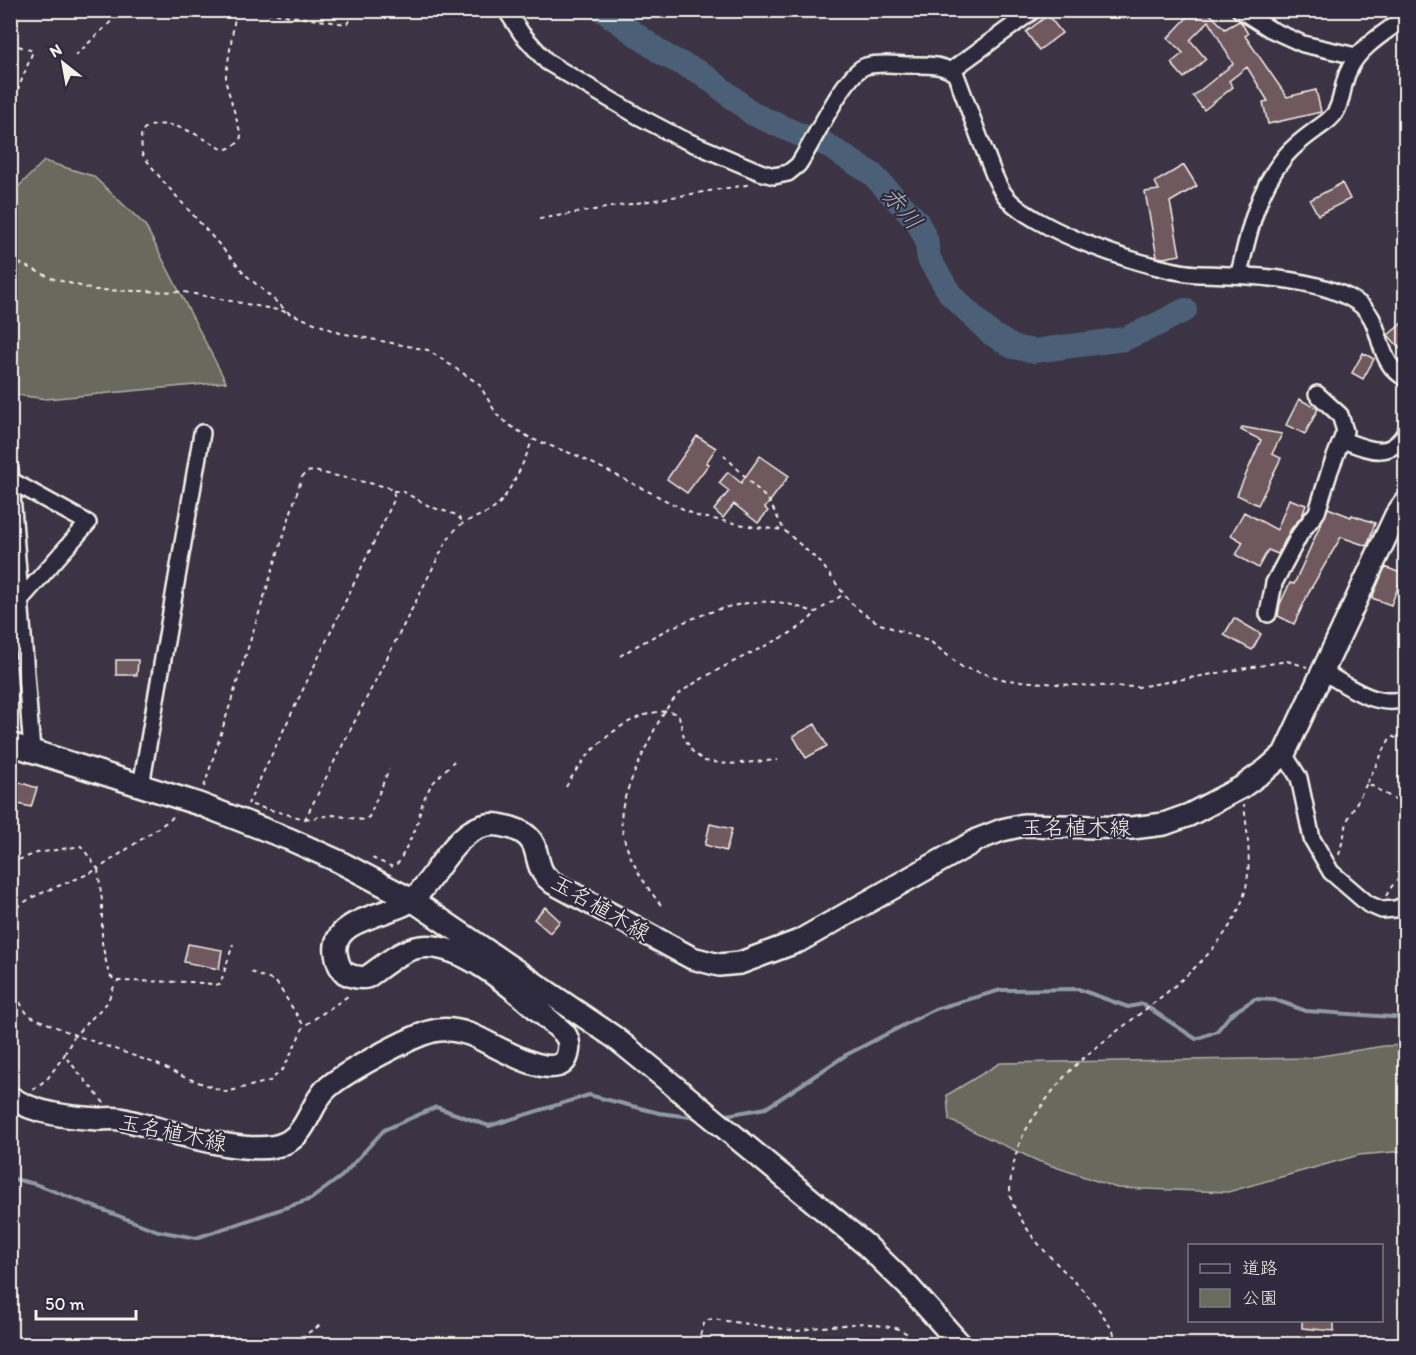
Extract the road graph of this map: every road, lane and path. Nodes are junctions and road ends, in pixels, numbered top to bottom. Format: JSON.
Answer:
{"nodes":[{"id":1,"x":123,"y":10,"type":"edge"},
{"id":2,"x":248,"y":10,"type":"edge"},
{"id":3,"x":358,"y":10,"type":"edge"},
{"id":4,"x":506,"y":10,"type":"edge"},
{"id":5,"x":1240,"y":10,"type":"edge"},
{"id":6,"x":1034,"y":11,"type":"edge"},
{"id":7,"x":1406,"y":17,"type":"edge"},
{"id":8,"x":10,"y":43,"type":"edge"},
{"id":9,"x":75,"y":56,"type":"dead end"},
{"id":10,"x":1356,"y":56,"type":"junction"},
{"id":11,"x":952,"y":70,"type":"junction"},
{"id":12,"x":10,"y":110,"type":"edge"},
{"id":13,"x":774,"y":176,"type":"junction"},
{"id":14,"x":539,"y":219,"type":"dead end"},
{"id":15,"x":10,"y":259,"type":"edge"},
{"id":16,"x":1239,"y":274,"type":"junction"},
{"id":17,"x":289,"y":313,"type":"junction"},
{"id":18,"x":1406,"y":379,"type":"edge"},
{"id":19,"x":1317,"y":394,"type":"dead end"},
{"id":20,"x":1406,"y":431,"type":"edge"},
{"id":21,"x":202,"y":433,"type":"dead end"},
{"id":22,"x":532,"y":439,"type":"junction"},
{"id":23,"x":1343,"y":440,"type":"junction"},
{"id":24,"x":724,"y":455,"type":"dead end"},
{"id":25,"x":11,"y":475,"type":"edge"},
{"id":26,"x":393,"y":492,"type":"junction"},
{"id":27,"x":1406,"y":501,"type":"edge"},
{"id":28,"x":459,"y":525,"type":"junction"},
{"id":29,"x":784,"y":530,"type":"junction"},
{"id":30,"x":844,"y":594,"type":"junction"},
{"id":31,"x":21,"y":599,"type":"junction"},
{"id":32,"x":816,"y":612,"type":"junction"},
{"id":33,"x":1269,"y":614,"type":"dead end"},
{"id":34,"x":620,"y":656,"type":"dead end"},
{"id":35,"x":1324,"y":672,"type":"junction"},
{"id":36,"x":1406,"y":699,"type":"edge"},
{"id":37,"x":664,"y":711,"type":"junction"},
{"id":38,"x":1406,"y":742,"type":"edge"},
{"id":39,"x":10,"y":744,"type":"edge"},
{"id":40,"x":32,"y":751,"type":"junction"},
{"id":41,"x":1284,"y":754,"type":"junction"},
{"id":42,"x":778,"y":760,"type":"dead end"},
{"id":43,"x":454,"y":761,"type":"dead end"},
{"id":44,"x":389,"y":769,"type":"dead end"},
{"id":45,"x":1367,"y":783,"type":"junction"},
{"id":46,"x":141,"y":786,"type":"junction"},
{"id":47,"x":566,"y":787,"type":"dead end"},
{"id":48,"x":1242,"y":787,"type":"junction"},
{"id":49,"x":193,"y":802,"type":"junction"},
{"id":50,"x":1406,"y":806,"type":"edge"},
{"id":51,"x":305,"y":819,"type":"junction"},
{"id":52,"x":364,"y":855,"type":"dead end"},
{"id":53,"x":10,"y":863,"type":"edge"},
{"id":54,"x":98,"y":869,"type":"junction"},
{"id":55,"x":1406,"y":871,"type":"edge"},
{"id":56,"x":1331,"y":872,"type":"junction"},
{"id":57,"x":412,"y":900,"type":"junction"},
{"id":58,"x":661,"y":905,"type":"dead end"},
{"id":59,"x":1406,"y":905,"type":"edge"},
{"id":60,"x":1382,"y":910,"type":"junction"},
{"id":61,"x":10,"y":913,"type":"edge"},
{"id":62,"x":232,"y":944,"type":"dead end"},
{"id":63,"x":251,"y":972,"type":"dead end"},
{"id":64,"x":356,"y":977,"type":"junction"},
{"id":65,"x":116,"y":981,"type":"junction"},
{"id":66,"x":10,"y":987,"type":"edge"},
{"id":67,"x":304,"y":1026,"type":"junction"},
{"id":68,"x":75,"y":1035,"type":"junction"},
{"id":69,"x":66,"y":1052,"type":"junction"},
{"id":70,"x":13,"y":1099,"type":"edge"},
{"id":71,"x":117,"y":1119,"type":"junction"},
{"id":72,"x":322,"y":1324,"type":"dead end"},
{"id":73,"x":960,"y":1343,"type":"edge"},
{"id":74,"x":274,"y":1344,"type":"edge"},
{"id":75,"x":697,"y":1344,"type":"edge"},
{"id":76,"x":929,"y":1344,"type":"edge"},
{"id":77,"x":1113,"y":1344,"type":"edge"}],
"edges":[{"from":1,"to":9,"type":"path"},
{"from":2,"to":3,"type":"path"},
{"from":2,"to":17,"type":"path"},
{"from":4,"to":13,"type":"street"},
{"from":5,"to":10,"type":"street"},
{"from":6,"to":11,"type":"street"},
{"from":7,"to":10,"type":"street"},
{"from":8,"to":12,"type":"path"},
{"from":10,"to":16,"type":"street"},
{"from":11,"to":13,"type":"street"},
{"from":11,"to":16,"type":"street"},
{"from":13,"to":14,"type":"path"},
{"from":15,"to":17,"type":"path"},
{"from":16,"to":18,"type":"street"},
{"from":17,"to":22,"type":"path"},
{"from":19,"to":23,"type":"street"},
{"from":20,"to":23,"type":"street"},
{"from":21,"to":46,"type":"street"},
{"from":22,"to":28,"type":"path"},
{"from":22,"to":29,"type":"path"},
{"from":23,"to":33,"type":"street"},
{"from":24,"to":29,"type":"path"},
{"from":25,"to":31,"type":"street"},
{"from":25,"to":31,"type":"street"},
{"from":26,"to":28,"type":"path"},
{"from":26,"to":49,"type":"path"},
{"from":26,"to":51,"type":"path"},
{"from":27,"to":35,"type":"main road","name":"玉名植木線"},
{"from":28,"to":51,"type":"path"},
{"from":29,"to":30,"type":"path"},
{"from":30,"to":32,"type":"path"},
{"from":30,"to":35,"type":"path"},
{"from":31,"to":40,"type":"street"},
{"from":32,"to":34,"type":"path"},
{"from":32,"to":37,"type":"path"},
{"from":35,"to":36,"type":"street"},
{"from":35,"to":41,"type":"main road","name":"玉名植木線"},
{"from":37,"to":42,"type":"path"},
{"from":37,"to":47,"type":"path"},
{"from":37,"to":58,"type":"path"},
{"from":38,"to":45,"type":"path"},
{"from":39,"to":40,"type":"main road"},
{"from":40,"to":46,"type":"main road"},
{"from":41,"to":48,"type":"main road","name":"玉名植木線"},
{"from":41,"to":56,"type":"street"},
{"from":43,"to":52,"type":"path"},
{"from":44,"to":51,"type":"path"},
{"from":45,"to":50,"type":"path"},
{"from":45,"to":56,"type":"path"},
{"from":46,"to":49,"type":"main road"},
{"from":48,"to":57,"type":"main road","name":"玉名植木線"},
{"from":48,"to":77,"type":"path"},
{"from":49,"to":54,"type":"path"},
{"from":49,"to":57,"type":"main road"},
{"from":53,"to":54,"type":"path"},
{"from":54,"to":61,"type":"path"},
{"from":54,"to":65,"type":"path"},
{"from":55,"to":60,"type":"path"},
{"from":56,"to":60,"type":"street"},
{"from":57,"to":64,"type":"main road","name":"玉名植木線"},
{"from":57,"to":73,"type":"main road"},
{"from":59,"to":60,"type":"street"},
{"from":62,"to":65,"type":"path"},
{"from":63,"to":67,"type":"path"},
{"from":64,"to":67,"type":"path"},
{"from":64,"to":71,"type":"main road","name":"玉名植木線"},
{"from":65,"to":68,"type":"path"},
{"from":66,"to":68,"type":"path"},
{"from":67,"to":68,"type":"path"},
{"from":68,"to":69,"type":"path"},
{"from":69,"to":70,"type":"path"},
{"from":69,"to":71,"type":"path"},
{"from":70,"to":71,"type":"main road","name":"玉名植木線"},
{"from":72,"to":74,"type":"path"},
{"from":75,"to":76,"type":"path"}]}
